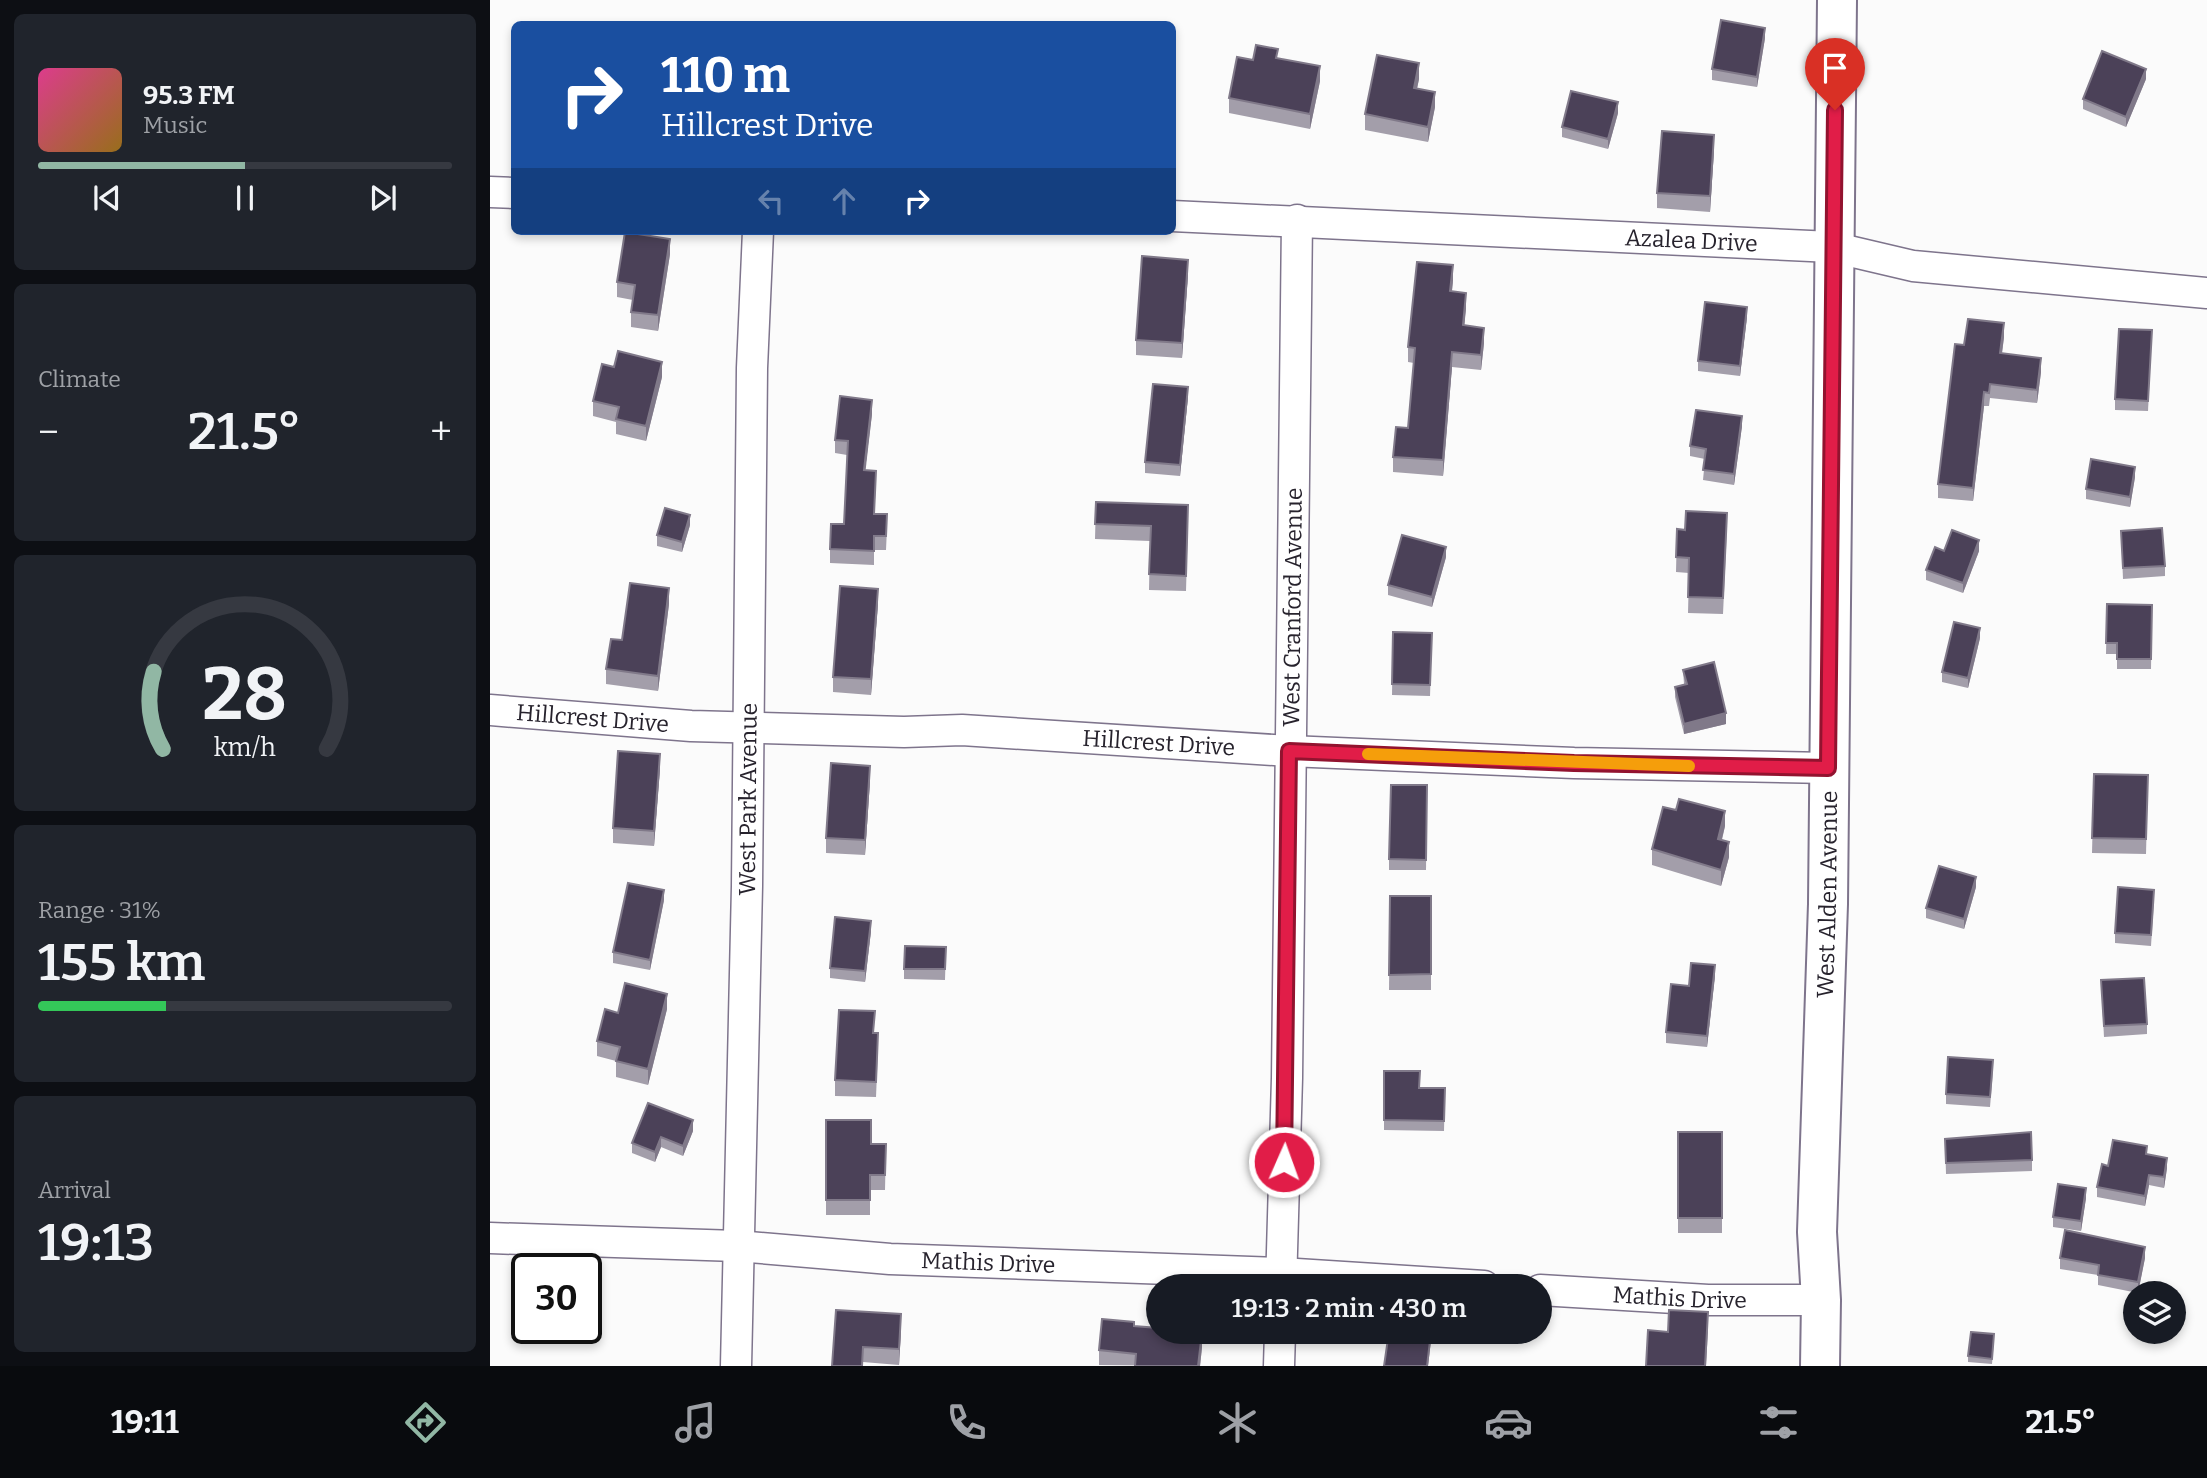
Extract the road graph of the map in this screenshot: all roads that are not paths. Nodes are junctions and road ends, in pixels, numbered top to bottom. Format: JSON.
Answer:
{"nodes":[{"id":1,"x":1838,"y":0,"type":"edge"},
{"id":2,"x":490,"y":192,"type":"edge"},
{"id":3,"x":511,"y":193,"type":"edge"},
{"id":4,"x":1176,"y":216,"type":"edge"},
{"id":5,"x":1297,"y":220,"type":"junction"},
{"id":6,"x":758,"y":235,"type":"edge"},
{"id":7,"x":1832,"y":247,"type":"junction"},
{"id":8,"x":2207,"y":293,"type":"edge"},
{"id":9,"x":490,"y":710,"type":"edge"},
{"id":10,"x":749,"y":726,"type":"junction"},
{"id":11,"x":1289,"y":751,"type":"junction"},
{"id":12,"x":1828,"y":768,"type":"junction"},
{"id":13,"x":490,"y":1238,"type":"edge"},
{"id":14,"x":737,"y":1246,"type":"junction"},
{"id":15,"x":1169,"y":1274,"type":"edge"},
{"id":16,"x":1281,"y":1274,"type":"edge"},
{"id":17,"x":1552,"y":1291,"type":"edge"},
{"id":18,"x":1821,"y":1300,"type":"junction"},
{"id":19,"x":1280,"y":1344,"type":"edge"},
{"id":20,"x":736,"y":1366,"type":"edge"},
{"id":21,"x":1279,"y":1366,"type":"edge"},
{"id":22,"x":1820,"y":1366,"type":"edge"}],
"edges":[{"from":1,"to":7,"type":"street","name":"West Alden Avenue"},
{"from":2,"to":3,"type":"street"},
{"from":4,"to":5,"type":"street","name":"Azalea Drive"},
{"from":5,"to":7,"type":"street","name":"Azalea Drive"},
{"from":5,"to":11,"type":"street","name":"West Cranford Avenue"},
{"from":6,"to":10,"type":"street","name":"West Park Avenue"},
{"from":7,"to":8,"type":"street","name":"Azalea Drive"},
{"from":7,"to":12,"type":"street","name":"West Alden Avenue"},
{"from":9,"to":10,"type":"street","name":"Hillcrest Drive"},
{"from":10,"to":11,"type":"street","name":"Hillcrest Drive"},
{"from":10,"to":14,"type":"street","name":"West Park Avenue"},
{"from":11,"to":12,"type":"street","name":"Hillcrest Drive"},
{"from":11,"to":16,"type":"street","name":"West Cranford Avenue"},
{"from":12,"to":18,"type":"street","name":"West Alden Avenue"},
{"from":13,"to":14,"type":"street","name":"Mathis Drive"},
{"from":14,"to":15,"type":"street","name":"Mathis Drive"},
{"from":14,"to":20,"type":"street","name":"West Park Avenue"},
{"from":17,"to":18,"type":"street","name":"Mathis Drive"},
{"from":18,"to":22,"type":"street","name":"West Alden Avenue"},
{"from":19,"to":21,"type":"street"}]}
